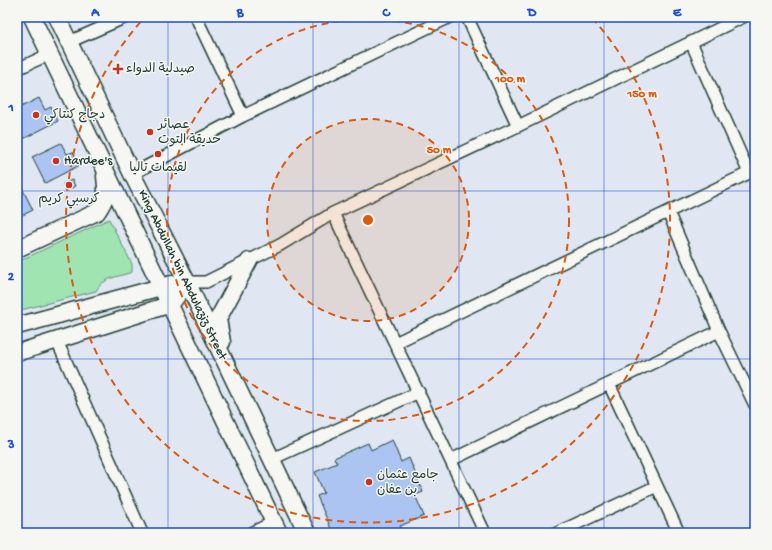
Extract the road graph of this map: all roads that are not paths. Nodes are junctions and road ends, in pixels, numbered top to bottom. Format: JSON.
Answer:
{"nodes":[{"id":1,"x":32,"y":17,"type":"edge"},
{"id":2,"x":57,"y":17,"type":"edge"},
{"id":3,"x":126,"y":17,"type":"edge"},
{"id":4,"x":196,"y":17,"type":"edge"},
{"id":5,"x":450,"y":17,"type":"edge"},
{"id":6,"x":467,"y":17,"type":"edge"},
{"id":7,"x":743,"y":17,"type":"edge"},
{"id":8,"x":69,"y":42,"type":"junction"},
{"id":9,"x":691,"y":42,"type":"junction"},
{"id":10,"x":50,"y":54,"type":"junction"},
{"id":11,"x":17,"y":69,"type":"edge"},
{"id":12,"x":243,"y":116,"type":"junction"},
{"id":13,"x":518,"y":126,"type":"junction"},
{"id":14,"x":105,"y":170,"type":"junction"},
{"id":15,"x":752,"y":172,"type":"edge"},
{"id":16,"x":132,"y":174,"type":"junction"},
{"id":17,"x":668,"y":212,"type":"junction"},
{"id":18,"x":333,"y":213,"type":"junction"},
{"id":19,"x":17,"y":249,"type":"edge"},
{"id":20,"x":249,"y":261,"type":"junction"},
{"id":21,"x":187,"y":282,"type":"junction"},
{"id":22,"x":161,"y":286,"type":"junction"},
{"id":23,"x":171,"y":304,"type":"junction"},
{"id":24,"x":17,"y":326,"type":"edge"},
{"id":25,"x":719,"y":331,"type":"junction"},
{"id":26,"x":57,"y":341,"type":"junction"},
{"id":27,"x":396,"y":343,"type":"junction"},
{"id":28,"x":17,"y":353,"type":"edge"},
{"id":29,"x":227,"y":367,"type":"junction"},
{"id":30,"x":610,"y":384,"type":"junction"},
{"id":31,"x":419,"y":392,"type":"junction"},
{"id":32,"x":755,"y":405,"type":"edge"},
{"id":33,"x":272,"y":459,"type":"junction"},
{"id":34,"x":451,"y":460,"type":"junction"},
{"id":35,"x":657,"y":486,"type":"junction"},
{"id":36,"x":277,"y":528,"type":"edge"},
{"id":37,"x":142,"y":533,"type":"edge"},
{"id":38,"x":251,"y":533,"type":"edge"},
{"id":39,"x":307,"y":533,"type":"edge"},
{"id":40,"x":485,"y":533,"type":"edge"},
{"id":41,"x":557,"y":533,"type":"edge"},
{"id":42,"x":679,"y":533,"type":"edge"}],
"edges":[{"from":1,"to":10,"type":"main road","name":"King Abdullah bin Abdulaziz Street"},
{"from":2,"to":8,"type":"main road","name":"King Abdullah bin Abdulaziz Street"},
{"from":3,"to":8,"type":"street"},
{"from":4,"to":12,"type":"street"},
{"from":5,"to":12,"type":"street"},
{"from":6,"to":13,"type":"street"},
{"from":7,"to":9,"type":"street"},
{"from":8,"to":16,"type":"main road","name":"King Abdullah bin Abdulaziz Street"},
{"from":9,"to":13,"type":"street"},
{"from":9,"to":15,"type":"street"},
{"from":10,"to":11,"type":"street"},
{"from":10,"to":14,"type":"main road","name":"King Abdullah bin Abdulaziz Street"},
{"from":12,"to":16,"type":"street"},
{"from":13,"to":18,"type":"street"},
{"from":14,"to":19,"type":"main road"},
{"from":14,"to":22,"type":"main road","name":"King Abdullah bin Abdulaziz Street"},
{"from":15,"to":17,"type":"street"},
{"from":16,"to":21,"type":"main road","name":"King Abdullah bin Abdulaziz Street"},
{"from":17,"to":25,"type":"street"},
{"from":17,"to":27,"type":"street"},
{"from":18,"to":20,"type":"street"},
{"from":18,"to":27,"type":"street"},
{"from":20,"to":21,"type":"street"},
{"from":20,"to":29,"type":"main road"},
{"from":21,"to":22,"type":"main road"},
{"from":21,"to":23,"type":"main road"},
{"from":21,"to":29,"type":"main road","name":"King Abdullah bin Abdulaziz Street"},
{"from":22,"to":23,"type":"main road","name":"King Abdullah bin Abdulaziz Street"},
{"from":22,"to":24,"type":"main road"},
{"from":23,"to":26,"type":"main road"},
{"from":23,"to":36,"type":"main road","name":"King Abdullah bin Abdulaziz Street"},
{"from":25,"to":30,"type":"street"},
{"from":25,"to":32,"type":"street"},
{"from":26,"to":28,"type":"main road"},
{"from":26,"to":37,"type":"street"},
{"from":27,"to":31,"type":"street"},
{"from":29,"to":33,"type":"main road","name":"King Abdullah bin Abdulaziz Street"},
{"from":30,"to":34,"type":"street"},
{"from":30,"to":35,"type":"street"},
{"from":31,"to":33,"type":"street"},
{"from":31,"to":34,"type":"street"},
{"from":33,"to":39,"type":"main road","name":"King Abdullah bin Abdulaziz Street"},
{"from":34,"to":40,"type":"street"},
{"from":35,"to":41,"type":"street"},
{"from":35,"to":42,"type":"street"},
{"from":36,"to":38,"type":"street"}]}
